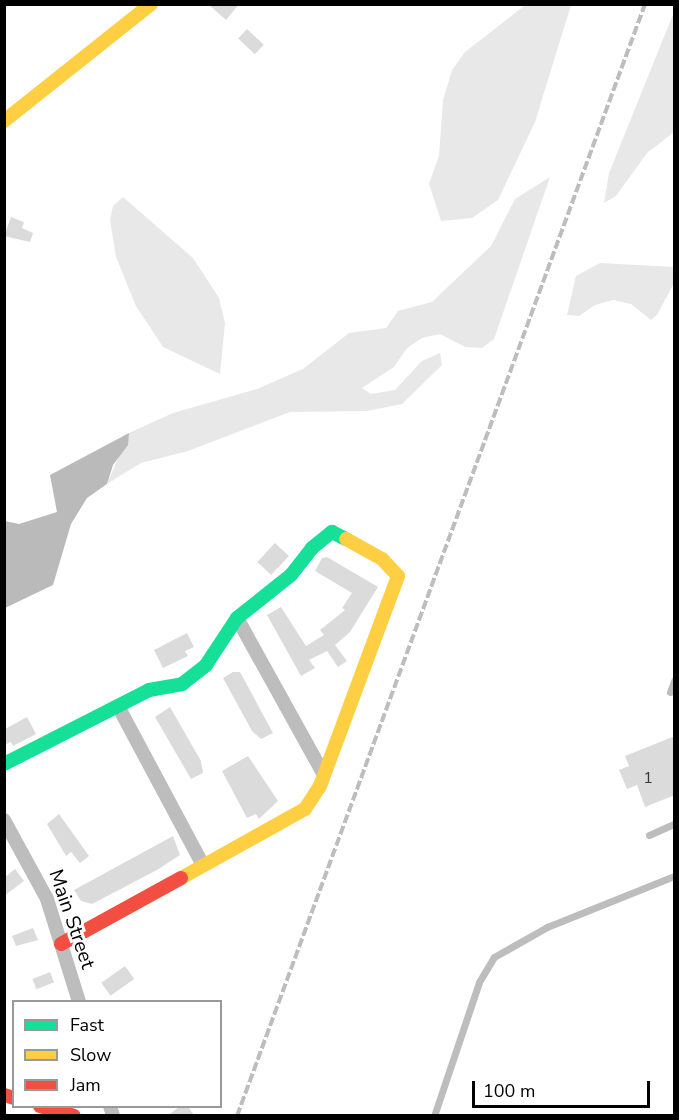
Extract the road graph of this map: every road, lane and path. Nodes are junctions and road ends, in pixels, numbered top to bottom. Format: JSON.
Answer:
{"nodes":[{"id":1,"x":151,"y":4,"type":"edge"},
{"id":2,"x":4,"y":121,"type":"edge"},
{"id":3,"x":237,"y":618,"type":"junction"},
{"id":4,"x":675,"y":681,"type":"edge"},
{"id":5,"x":670,"y":692,"type":"dead end"},
{"id":6,"x":118,"y":706,"type":"junction"},
{"id":7,"x":4,"y":764,"type":"edge"},
{"id":8,"x":324,"y":775,"type":"junction"},
{"id":9,"x":4,"y":820,"type":"edge"},
{"id":10,"x":675,"y":824,"type":"edge"},
{"id":11,"x":649,"y":835,"type":"dead end"},
{"id":12,"x":203,"y":865,"type":"junction"},
{"id":13,"x":675,"y":876,"type":"edge"},
{"id":14,"x":62,"y":944,"type":"junction"},
{"id":15,"x":78,"y":1000,"type":"edge"},
{"id":16,"x":44,"y":1108,"type":"edge"},
{"id":17,"x":74,"y":1116,"type":"edge"},
{"id":18,"x":434,"y":1116,"type":"edge"}],
"edges":[{"from":1,"to":2,"type":"street"},
{"from":3,"to":6,"type":"street"},
{"from":3,"to":8,"type":"street"},
{"from":3,"to":8,"type":"street"},
{"from":4,"to":5,"type":"lane"},
{"from":6,"to":7,"type":"street"},
{"from":6,"to":12,"type":"street"},
{"from":8,"to":12,"type":"street"},
{"from":9,"to":14,"type":"street","name":"Main Street"},
{"from":10,"to":11,"type":"lane"},
{"from":12,"to":14,"type":"street"},
{"from":13,"to":18,"type":"lane"},
{"from":14,"to":15,"type":"street","name":"Main Street"},
{"from":16,"to":17,"type":"street"}]}
